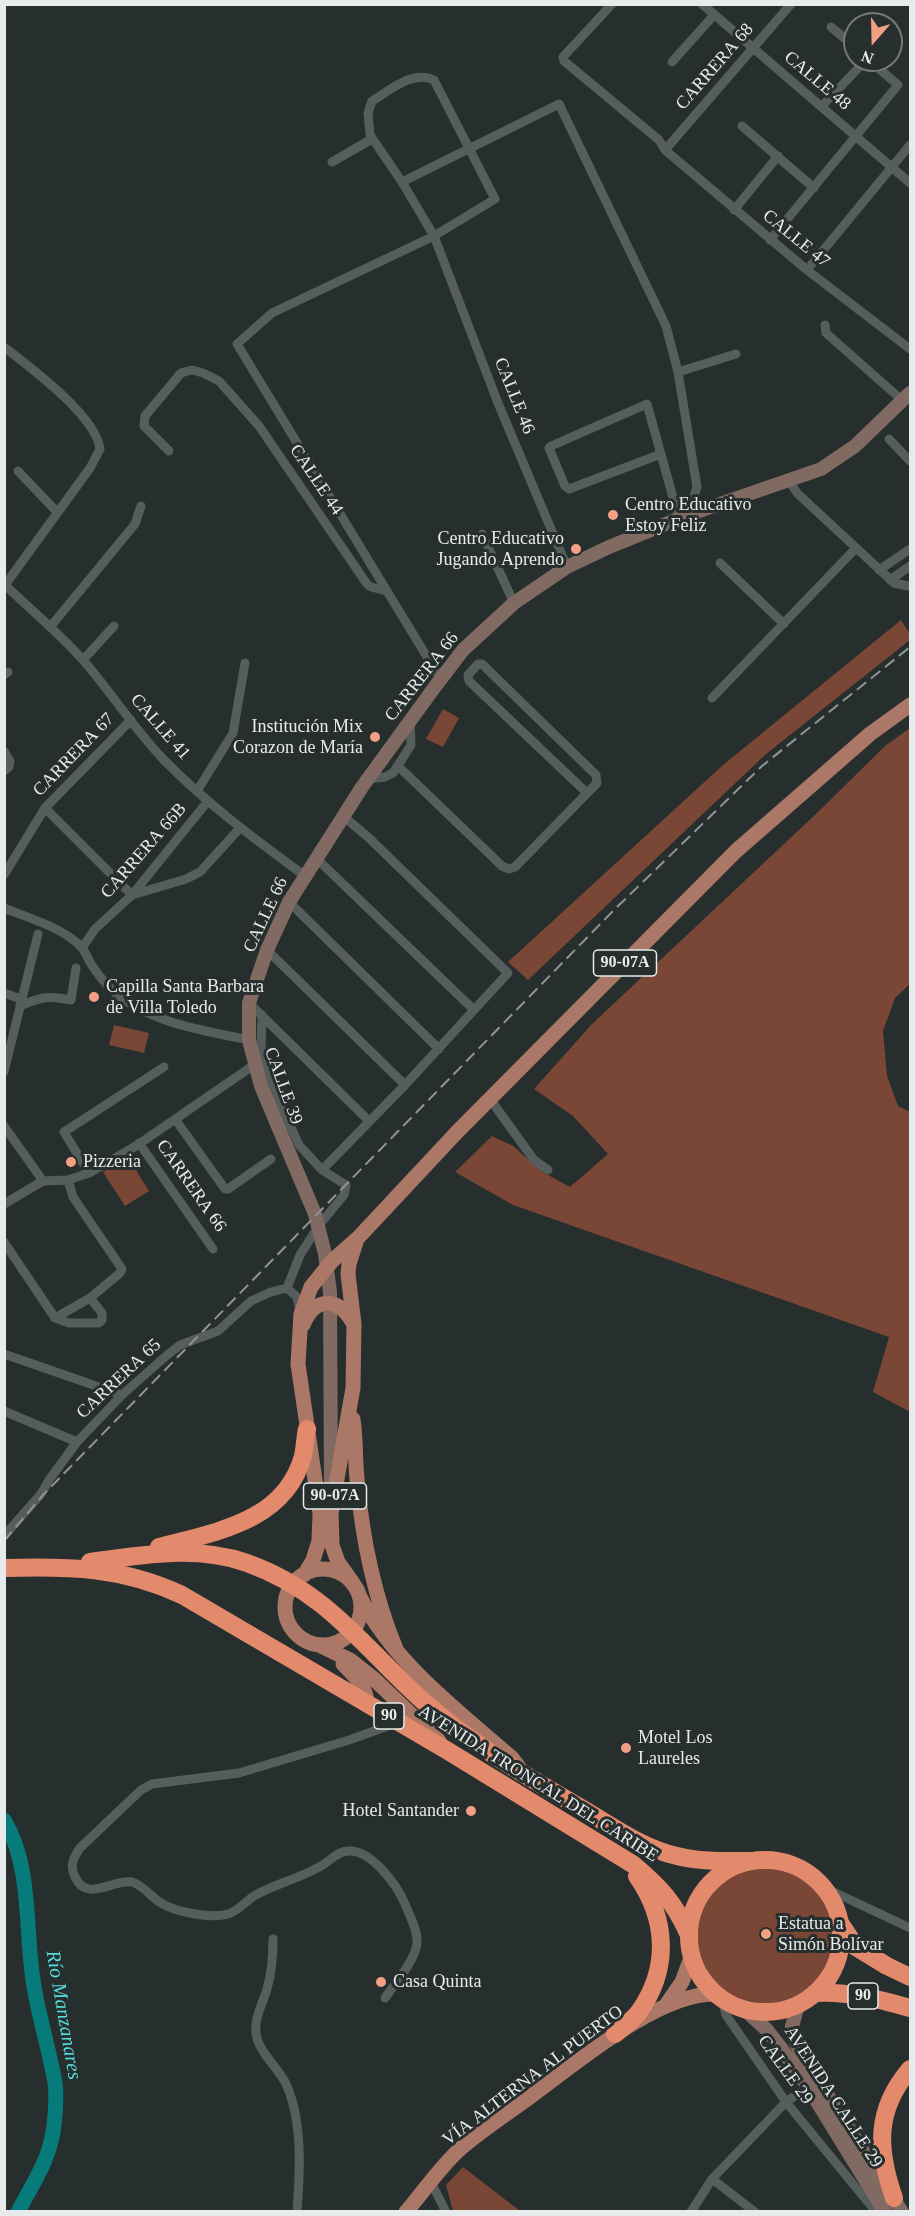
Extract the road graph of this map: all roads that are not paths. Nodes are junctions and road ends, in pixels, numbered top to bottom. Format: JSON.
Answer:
{"nodes":[{"id":1,"x":612,"y":4,"type":"edge"},
{"id":2,"x":702,"y":4,"type":"edge"},
{"id":3,"x":790,"y":4,"type":"edge"},
{"id":4,"x":714,"y":15,"type":"junction"},
{"id":5,"x":831,"y":27,"type":"dead end"},
{"id":6,"x":843,"y":38,"type":"edge"},
{"id":7,"x":753,"y":49,"type":"junction"},
{"id":8,"x":672,"y":62,"type":"dead end"},
{"id":9,"x":856,"y":72,"type":"edge"},
{"id":10,"x":882,"y":72,"type":"edge"},
{"id":11,"x":822,"y":106,"type":"junction"},
{"id":12,"x":742,"y":126,"type":"dead end"},
{"id":13,"x":856,"y":135,"type":"junction"},
{"id":14,"x":372,"y":139,"type":"junction"},
{"id":15,"x":910,"y":145,"type":"edge"},
{"id":16,"x":471,"y":149,"type":"junction"},
{"id":17,"x":665,"y":150,"type":"junction"},
{"id":18,"x":778,"y":156,"type":"junction"},
{"id":19,"x":332,"y":162,"type":"dead end"},
{"id":20,"x":892,"y":167,"type":"junction"},
{"id":21,"x":402,"y":182,"type":"junction"},
{"id":22,"x":910,"y":183,"type":"edge"},
{"id":23,"x":814,"y":188,"type":"junction"},
{"id":24,"x":734,"y":210,"type":"junction"},
{"id":25,"x":434,"y":236,"type":"junction"},
{"id":26,"x":770,"y":240,"type":"junction"},
{"id":27,"x":807,"y":270,"type":"junction"},
{"id":28,"x":825,"y":325,"type":"dead end"},
{"id":29,"x":4,"y":347,"type":"edge"},
{"id":30,"x":910,"y":349,"type":"edge"},
{"id":31,"x":736,"y":354,"type":"dead end"},
{"id":32,"x":678,"y":372,"type":"junction"},
{"id":33,"x":907,"y":397,"type":"edge"},
{"id":34,"x":889,"y":440,"type":"dead end"},
{"id":35,"x":169,"y":451,"type":"dead end"},
{"id":36,"x":661,"y":454,"type":"junction"},
{"id":37,"x":910,"y":461,"type":"edge"},
{"id":38,"x":18,"y":471,"type":"dead end"},
{"id":39,"x":789,"y":481,"type":"junction"},
{"id":40,"x":141,"y":506,"type":"dead end"},
{"id":41,"x":57,"y":512,"type":"junction"},
{"id":42,"x":684,"y":517,"type":"junction"},
{"id":43,"x":482,"y":534,"type":"dead end"},
{"id":44,"x":856,"y":548,"type":"junction"},
{"id":45,"x":910,"y":549,"type":"edge"},
{"id":46,"x":720,"y":563,"type":"dead end"},
{"id":47,"x":910,"y":566,"type":"edge"},
{"id":48,"x":567,"y":567,"type":"junction"},
{"id":49,"x":879,"y":570,"type":"junction"},
{"id":50,"x":890,"y":580,"type":"junction"},
{"id":51,"x":5,"y":585,"type":"edge"},
{"id":52,"x":908,"y":586,"type":"dead end"},
{"id":53,"x":387,"y":591,"type":"junction"},
{"id":54,"x":514,"y":603,"type":"junction"},
{"id":55,"x":783,"y":624,"type":"junction"},
{"id":56,"x":114,"y":626,"type":"dead end"},
{"id":57,"x":51,"y":627,"type":"junction"},
{"id":58,"x":83,"y":660,"type":"junction"},
{"id":59,"x":244,"y":663,"type":"dead end"},
{"id":60,"x":441,"y":680,"type":"junction"},
{"id":61,"x":712,"y":698,"type":"dead end"},
{"id":62,"x":910,"y":705,"type":"edge"},
{"id":63,"x":131,"y":720,"type":"junction"},
{"id":64,"x":410,"y":721,"type":"junction"},
{"id":65,"x":7,"y":753,"type":"edge"},
{"id":66,"x":398,"y":766,"type":"junction"},
{"id":67,"x":4,"y":771,"type":"edge"},
{"id":68,"x":368,"y":778,"type":"junction"},
{"id":69,"x":197,"y":791,"type":"junction"},
{"id":70,"x":587,"y":793,"type":"junction"},
{"id":71,"x":208,"y":801,"type":"junction"},
{"id":72,"x":45,"y":808,"type":"junction"},
{"id":73,"x":343,"y":816,"type":"junction"},
{"id":74,"x":240,"y":828,"type":"junction"},
{"id":75,"x":317,"y":859,"type":"junction"},
{"id":76,"x":4,"y":875,"type":"edge"},
{"id":77,"x":305,"y":876,"type":"junction"},
{"id":78,"x":132,"y":895,"type":"junction"},
{"id":79,"x":289,"y":902,"type":"junction"},
{"id":80,"x":4,"y":908,"type":"edge"},
{"id":81,"x":38,"y":933,"type":"dead end"},
{"id":82,"x":82,"y":948,"type":"junction"},
{"id":83,"x":267,"y":950,"type":"junction"},
{"id":84,"x":76,"y":968,"type":"dead end"},
{"id":85,"x":4,"y":993,"type":"edge"},
{"id":86,"x":20,"y":1002,"type":"junction"},
{"id":87,"x":249,"y":1003,"type":"junction"},
{"id":88,"x":474,"y":1010,"type":"junction"},
{"id":89,"x":262,"y":1015,"type":"junction"},
{"id":90,"x":249,"y":1040,"type":"junction"},
{"id":91,"x":439,"y":1049,"type":"junction"},
{"id":92,"x":254,"y":1065,"type":"junction"},
{"id":93,"x":164,"y":1067,"type":"dead end"},
{"id":94,"x":4,"y":1072,"type":"edge"},
{"id":95,"x":405,"y":1085,"type":"junction"},
{"id":96,"x":490,"y":1099,"type":"junction"},
{"id":97,"x":175,"y":1119,"type":"junction"},
{"id":98,"x":369,"y":1121,"type":"junction"},
{"id":99,"x":4,"y":1126,"type":"edge"},
{"id":100,"x":8,"y":1139,"type":"edge"},
{"id":101,"x":139,"y":1143,"type":"junction"},
{"id":102,"x":272,"y":1159,"type":"dead end"},
{"id":103,"x":322,"y":1170,"type":"junction"},
{"id":104,"x":548,"y":1170,"type":"dead end"},
{"id":105,"x":89,"y":1173,"type":"junction"},
{"id":106,"x":68,"y":1180,"type":"junction"},
{"id":107,"x":43,"y":1181,"type":"junction"},
{"id":108,"x":4,"y":1204,"type":"edge"},
{"id":109,"x":357,"y":1239,"type":"junction"},
{"id":110,"x":4,"y":1242,"type":"edge"},
{"id":111,"x":213,"y":1249,"type":"dead end"},
{"id":112,"x":287,"y":1288,"type":"junction"},
{"id":113,"x":90,"y":1298,"type":"junction"},
{"id":114,"x":300,"y":1314,"type":"junction"},
{"id":115,"x":56,"y":1318,"type":"junction"},
{"id":116,"x":354,"y":1324,"type":"junction"},
{"id":117,"x":298,"y":1342,"type":"junction"},
{"id":118,"x":4,"y":1354,"type":"edge"},
{"id":119,"x":122,"y":1395,"type":"junction"},
{"id":120,"x":351,"y":1404,"type":"junction"},
{"id":121,"x":4,"y":1411,"type":"edge"},
{"id":122,"x":307,"y":1429,"type":"junction"},
{"id":123,"x":77,"y":1442,"type":"junction"},
{"id":124,"x":326,"y":1513,"type":"junction"},
{"id":125,"x":4,"y":1536,"type":"edge"},
{"id":126,"x":120,"y":1558,"type":"junction"},
{"id":127,"x":52,"y":1567,"type":"junction"},
{"id":128,"x":8,"y":1568,"type":"edge"},
{"id":129,"x":304,"y":1575,"type":"junction"},
{"id":130,"x":356,"y":1590,"type":"junction"},
{"id":131,"x":319,"y":1645,"type":"junction"},
{"id":132,"x":396,"y":1649,"type":"junction"},
{"id":133,"x":333,"y":1652,"type":"junction"},
{"id":134,"x":367,"y":1704,"type":"junction"},
{"id":135,"x":399,"y":1722,"type":"junction"},
{"id":136,"x":448,"y":1751,"type":"junction"},
{"id":137,"x":528,"y":1777,"type":"junction"},
{"id":138,"x":607,"y":1849,"type":"junction"},
{"id":139,"x":749,"y":1861,"type":"junction"},
{"id":140,"x":824,"y":1887,"type":"junction"},
{"id":141,"x":840,"y":1923,"type":"junction"},
{"id":142,"x":910,"y":1928,"type":"edge"},
{"id":143,"x":688,"y":1933,"type":"junction"},
{"id":144,"x":273,"y":1939,"type":"dead end"},
{"id":145,"x":691,"y":1958,"type":"junction"},
{"id":146,"x":910,"y":1977,"type":"edge"},
{"id":147,"x":815,"y":1993,"type":"junction"},
{"id":148,"x":718,"y":1996,"type":"junction"},
{"id":149,"x":385,"y":1998,"type":"dead end"},
{"id":150,"x":798,"y":2004,"type":"junction"},
{"id":151,"x":665,"y":2006,"type":"junction"},
{"id":152,"x":910,"y":2008,"type":"edge"},
{"id":153,"x":744,"y":2009,"type":"junction"},
{"id":154,"x":615,"y":2034,"type":"junction"},
{"id":155,"x":910,"y":2069,"type":"edge"},
{"id":156,"x":808,"y":2087,"type":"junction"},
{"id":157,"x":786,"y":2102,"type":"junction"},
{"id":158,"x":712,"y":2179,"type":"junction"},
{"id":159,"x":432,"y":2182,"type":"junction"},
{"id":160,"x":894,"y":2207,"type":"edge"},
{"id":161,"x":297,"y":2211,"type":"edge"},
{"id":162,"x":406,"y":2211,"type":"edge"},
{"id":163,"x":446,"y":2211,"type":"edge"},
{"id":164,"x":692,"y":2211,"type":"edge"},
{"id":165,"x":755,"y":2211,"type":"edge"},
{"id":166,"x":876,"y":2211,"type":"edge"}],
"edges":[{"from":1,"to":17,"type":"street","name":"CALLE 47"},
{"from":2,"to":4,"type":"street","name":"CALLE 48"},
{"from":3,"to":7,"type":"street","name":"CARRERA 68"},
{"from":4,"to":7,"type":"street","name":"CALLE 48"},
{"from":4,"to":8,"type":"street"},
{"from":5,"to":6,"type":"street"},
{"from":7,"to":11,"type":"street","name":"CALLE 48"},
{"from":7,"to":17,"type":"street","name":"CARRERA 68"},
{"from":9,"to":11,"type":"street"},
{"from":10,"to":13,"type":"street"},
{"from":11,"to":13,"type":"street","name":"CALLE 48"},
{"from":12,"to":18,"type":"street"},
{"from":13,"to":20,"type":"street","name":"CALLE 48"},
{"from":13,"to":23,"type":"street"},
{"from":14,"to":16,"type":"street"},
{"from":14,"to":19,"type":"street"},
{"from":14,"to":21,"type":"street","name":"CALLE 46"},
{"from":15,"to":20,"type":"street"},
{"from":16,"to":21,"type":"street"},
{"from":16,"to":25,"type":"street"},
{"from":16,"to":32,"type":"street"},
{"from":17,"to":24,"type":"street","name":"CALLE 47"},
{"from":18,"to":23,"type":"street"},
{"from":18,"to":24,"type":"street"},
{"from":20,"to":22,"type":"street","name":"CALLE 48"},
{"from":20,"to":27,"type":"street"},
{"from":21,"to":25,"type":"street","name":"CALLE 46"},
{"from":23,"to":26,"type":"street"},
{"from":24,"to":26,"type":"street","name":"CALLE 47"},
{"from":25,"to":48,"type":"street","name":"CALLE 46"},
{"from":25,"to":53,"type":"street"},
{"from":26,"to":27,"type":"street","name":"CALLE 47"},
{"from":27,"to":30,"type":"street","name":"CALLE 47"},
{"from":28,"to":33,"type":"street"},
{"from":29,"to":41,"type":"street"},
{"from":31,"to":32,"type":"street"},
{"from":32,"to":42,"type":"street"},
{"from":33,"to":39,"type":"street","name":"CARRERA 66"},
{"from":34,"to":37,"type":"street"},
{"from":35,"to":53,"type":"street","name":"CALLE 44"},
{"from":36,"to":36,"type":"street"},
{"from":36,"to":42,"type":"street"},
{"from":38,"to":41,"type":"street"},
{"from":39,"to":42,"type":"street","name":"CARRERA 66"},
{"from":39,"to":44,"type":"street"},
{"from":40,"to":57,"type":"street"},
{"from":41,"to":51,"type":"street"},
{"from":42,"to":48,"type":"street","name":"CARRERA 66"},
{"from":43,"to":54,"type":"street"},
{"from":44,"to":49,"type":"street"},
{"from":44,"to":55,"type":"street"},
{"from":45,"to":49,"type":"street"},
{"from":46,"to":55,"type":"street"},
{"from":47,"to":50,"type":"street"},
{"from":48,"to":54,"type":"street","name":"CARRERA 66"},
{"from":49,"to":50,"type":"street"},
{"from":50,"to":52,"type":"street"},
{"from":51,"to":57,"type":"street","name":"CALLE 41"},
{"from":53,"to":60,"type":"street"},
{"from":54,"to":60,"type":"street","name":"CARRERA 66"},
{"from":55,"to":61,"type":"street"},
{"from":56,"to":58,"type":"street"},
{"from":57,"to":58,"type":"street","name":"CALLE 41"},
{"from":58,"to":63,"type":"street","name":"CALLE 41"},
{"from":59,"to":69,"type":"street","name":"CARRERA 66B"},
{"from":60,"to":64,"type":"street","name":"CARRERA 66"},
{"from":62,"to":96,"type":"main road","number":"90-07A"},
{"from":63,"to":69,"type":"street","name":"CALLE 41"},
{"from":63,"to":72,"type":"street","name":"CARRERA 67"},
{"from":64,"to":66,"type":"street"},
{"from":64,"to":68,"type":"street","name":"CARRERA 66"},
{"from":65,"to":67,"type":"street"},
{"from":66,"to":68,"type":"street"},
{"from":66,"to":70,"type":"street"},
{"from":68,"to":73,"type":"street","name":"CARRERA 66"},
{"from":69,"to":71,"type":"street","name":"CALLE 41"},
{"from":70,"to":70,"type":"street"},
{"from":71,"to":74,"type":"street","name":"CALLE 41"},
{"from":71,"to":78,"type":"street","name":"CARRERA 66B"},
{"from":72,"to":76,"type":"street","name":"CARRERA 67"},
{"from":72,"to":78,"type":"street"},
{"from":73,"to":75,"type":"street","name":"CARRERA 66"},
{"from":73,"to":88,"type":"street"},
{"from":74,"to":77,"type":"street","name":"CALLE 41"},
{"from":74,"to":78,"type":"street"},
{"from":75,"to":77,"type":"street","name":"CARRERA 66"},
{"from":75,"to":88,"type":"street"},
{"from":77,"to":79,"type":"street","name":"CALLE 66"},
{"from":78,"to":82,"type":"street","name":"CARRERA 66B"},
{"from":79,"to":83,"type":"street","name":"CALLE 66"},
{"from":79,"to":91,"type":"street"},
{"from":80,"to":82,"type":"street","name":"CALLE 39"},
{"from":81,"to":86,"type":"street"},
{"from":82,"to":90,"type":"street","name":"CALLE 39"},
{"from":83,"to":87,"type":"street","name":"CALLE 66"},
{"from":83,"to":95,"type":"street"},
{"from":84,"to":86,"type":"street"},
{"from":85,"to":86,"type":"street"},
{"from":86,"to":94,"type":"street"},
{"from":87,"to":89,"type":"street"},
{"from":87,"to":90,"type":"street","name":"CALLE 66"},
{"from":88,"to":91,"type":"street"},
{"from":89,"to":98,"type":"street"},
{"from":89,"to":103,"type":"street"},
{"from":90,"to":92,"type":"street","name":"CALLE 39"},
{"from":91,"to":95,"type":"street"},
{"from":92,"to":97,"type":"street","name":"CARRERA 66"},
{"from":92,"to":124,"type":"street","name":"CALLE 39"},
{"from":93,"to":105,"type":"street"},
{"from":95,"to":98,"type":"street"},
{"from":96,"to":104,"type":"street"},
{"from":96,"to":109,"type":"main road","number":"90-07A"},
{"from":97,"to":101,"type":"street","name":"CARRERA 66"},
{"from":97,"to":102,"type":"street","name":"CARRERA 66"},
{"from":98,"to":103,"type":"street"},
{"from":99,"to":100,"type":"street"},
{"from":100,"to":107,"type":"street"},
{"from":101,"to":105,"type":"street","name":"CARRERA 66"},
{"from":101,"to":111,"type":"street","name":"CARRERA 66"},
{"from":103,"to":112,"type":"street"},
{"from":105,"to":106,"type":"street","name":"CARRERA 66"},
{"from":106,"to":107,"type":"street","name":"CARRERA 66"},
{"from":106,"to":113,"type":"street"},
{"from":107,"to":108,"type":"street","name":"CARRERA 66"},
{"from":109,"to":114,"type":"main road","number":"90-07A"},
{"from":109,"to":116,"type":"main road","number":"90-07A"},
{"from":110,"to":115,"type":"street"},
{"from":112,"to":114,"type":"street"},
{"from":112,"to":119,"type":"street","name":"CARRERA 65"},
{"from":113,"to":115,"type":"street"},
{"from":113,"to":115,"type":"street"},
{"from":114,"to":117,"type":"main road","number":"90-07A"},
{"from":116,"to":117,"type":"main road"},
{"from":116,"to":120,"type":"main road","number":"90-07A"},
{"from":117,"to":122,"type":"main road","number":"90-07A"},
{"from":118,"to":119,"type":"street"},
{"from":119,"to":123,"type":"street","name":"CARRERA 65"},
{"from":120,"to":124,"type":"main road","number":"90-07A"},
{"from":120,"to":132,"type":"main road"},
{"from":121,"to":123,"type":"street"},
{"from":122,"to":124,"type":"main road","number":"90-07A"},
{"from":122,"to":126,"type":"highway"},
{"from":123,"to":125,"type":"street","name":"CARRERA 65"},
{"from":124,"to":129,"type":"main road","number":"90-07A"},
{"from":124,"to":130,"type":"main road","number":"90-07A"},
{"from":126,"to":127,"type":"highway","name":"AVENIDA TRONCAL DEL CARIBE","number":"90"},
{"from":126,"to":137,"type":"highway","name":"AVENIDA TRONCAL DEL CARIBE","number":"90"},
{"from":127,"to":128,"type":"highway","name":"AVENIDA TRONCAL DEL CARIBE","number":"90"},
{"from":127,"to":134,"type":"highway","name":"AVENIDA TRONCAL DEL CARIBE","number":"90"},
{"from":129,"to":130,"type":"main road"},
{"from":129,"to":131,"type":"main road"},
{"from":130,"to":131,"type":"main road"},
{"from":130,"to":132,"type":"main road"},
{"from":131,"to":133,"type":"main road"},
{"from":132,"to":137,"type":"main road"},
{"from":133,"to":134,"type":"main road"},
{"from":133,"to":136,"type":"main road"},
{"from":134,"to":135,"type":"highway","name":"AVENIDA TRONCAL DEL CARIBE","number":"90"},
{"from":135,"to":136,"type":"highway","name":"AVENIDA TRONCAL DEL CARIBE","number":"90"},
{"from":135,"to":149,"type":"street"},
{"from":136,"to":138,"type":"highway","name":"AVENIDA TRONCAL DEL CARIBE","number":"90"},
{"from":137,"to":139,"type":"highway","name":"AVENIDA TRONCAL DEL CARIBE","number":"90"},
{"from":138,"to":143,"type":"highway","name":"AVENIDA TRONCAL DEL CARIBE","number":"90"},
{"from":138,"to":154,"type":"highway"},
{"from":139,"to":140,"type":"highway","number":"90"},
{"from":139,"to":143,"type":"highway","number":"90"},
{"from":140,"to":141,"type":"highway","number":"90"},
{"from":140,"to":142,"type":"street"},
{"from":141,"to":146,"type":"highway","number":"90"},
{"from":141,"to":147,"type":"highway","number":"90"},
{"from":143,"to":145,"type":"highway","number":"90"},
{"from":144,"to":161,"type":"street"},
{"from":145,"to":148,"type":"highway","number":"90"},
{"from":145,"to":151,"type":"main road","name":"VÍA ALTERNA AL PUERTO"},
{"from":147,"to":150,"type":"highway","number":"90"},
{"from":147,"to":152,"type":"highway","number":"90"},
{"from":148,"to":151,"type":"main road","name":"VÍA ALTERNA AL PUERTO"},
{"from":148,"to":153,"type":"highway","number":"90"},
{"from":148,"to":157,"type":"street","name":"CALLE 29"},
{"from":150,"to":153,"type":"highway","number":"90"},
{"from":150,"to":160,"type":"street","name":"AVENIDA CALLE 29"},
{"from":151,"to":154,"type":"main road","name":"VÍA ALTERNA AL PUERTO"},
{"from":153,"to":156,"type":"street","name":"AVENIDA CALLE 29"},
{"from":154,"to":159,"type":"main road","name":"VÍA ALTERNA AL PUERTO"},
{"from":155,"to":160,"type":"highway"},
{"from":156,"to":157,"type":"street"},
{"from":156,"to":160,"type":"street","name":"AVENIDA CALLE 29"},
{"from":157,"to":158,"type":"street"},
{"from":157,"to":166,"type":"street","name":"CALLE 29"},
{"from":158,"to":164,"type":"street"},
{"from":158,"to":165,"type":"street"},
{"from":159,"to":162,"type":"main road","name":"VÍA ALTERNA AL PUERTO"},
{"from":159,"to":163,"type":"street"}]}
